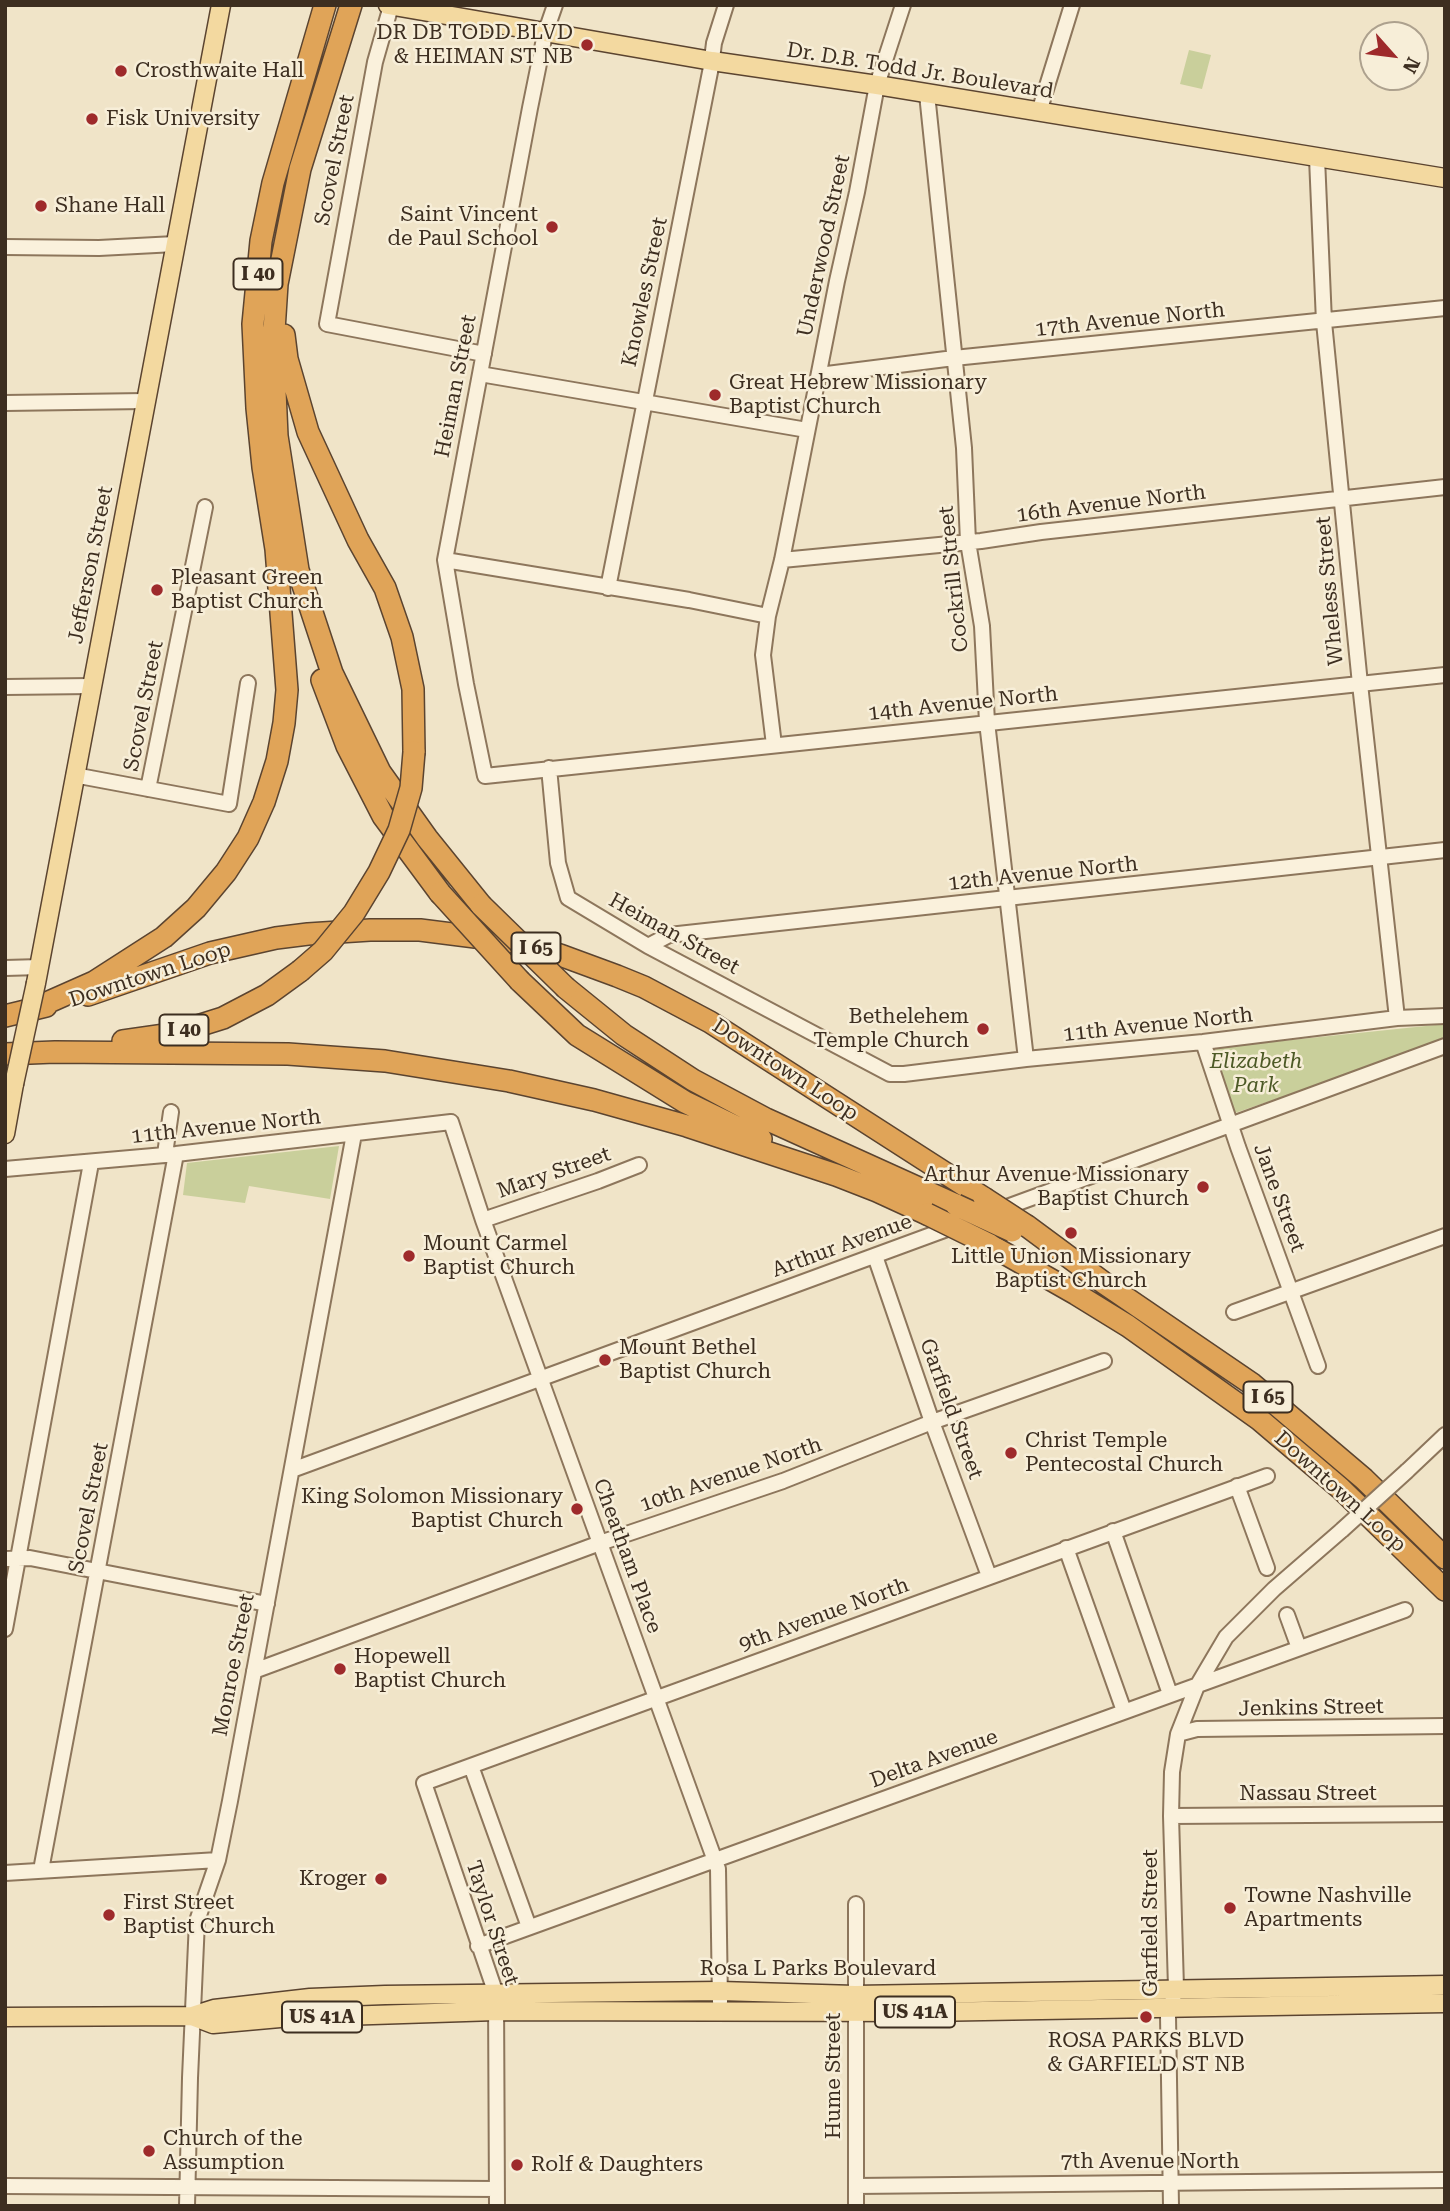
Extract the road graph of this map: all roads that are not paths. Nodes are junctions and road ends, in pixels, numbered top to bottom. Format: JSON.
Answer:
{"nodes":[{"id":1,"x":221,"y":5,"type":"edge"},
{"id":2,"x":325,"y":5,"type":"edge"},
{"id":3,"x":351,"y":5,"type":"edge"},
{"id":4,"x":555,"y":5,"type":"edge"},
{"id":5,"x":726,"y":5,"type":"edge"},
{"id":6,"x":903,"y":5,"type":"edge"},
{"id":7,"x":1072,"y":5,"type":"edge"},
{"id":8,"x":395,"y":6,"type":"edge"},
{"id":9,"x":545,"y":34,"type":"junction"},
{"id":10,"x":712,"y":61,"type":"junction"},
{"id":11,"x":877,"y":85,"type":"junction"},
{"id":12,"x":928,"y":94,"type":"junction"},
{"id":13,"x":1039,"y":113,"type":"junction"},
{"id":14,"x":1317,"y":158,"type":"junction"},
{"id":15,"x":1445,"y":178,"type":"edge"},
{"id":16,"x":175,"y":244,"type":"junction"},
{"id":17,"x":5,"y":247,"type":"edge"},
{"id":18,"x":277,"y":284,"type":"junction"},
{"id":19,"x":1445,"y":308,"type":"edge"},
{"id":20,"x":1324,"y":322,"type":"junction"},
{"id":21,"x":484,"y":355,"type":"junction"},
{"id":22,"x":954,"y":358,"type":"junction"},
{"id":23,"x":480,"y":374,"type":"junction"},
{"id":24,"x":819,"y":375,"type":"junction"},
{"id":25,"x":145,"y":401,"type":"junction"},
{"id":26,"x":644,"y":401,"type":"junction"},
{"id":27,"x":5,"y":403,"type":"edge"},
{"id":28,"x":807,"y":430,"type":"junction"},
{"id":29,"x":1445,"y":487,"type":"edge"},
{"id":30,"x":1342,"y":498,"type":"junction"},
{"id":31,"x":205,"y":507,"type":"dead end"},
{"id":32,"x":968,"y":542,"type":"junction"},
{"id":33,"x":276,"y":549,"type":"junction"},
{"id":34,"x":445,"y":559,"type":"junction"},
{"id":35,"x":782,"y":560,"type":"junction"},
{"id":36,"x":608,"y":587,"type":"junction"},
{"id":37,"x":768,"y":616,"type":"junction"},
{"id":38,"x":1445,"y":675,"type":"edge"},
{"id":39,"x":248,"y":683,"type":"dead end"},
{"id":40,"x":1360,"y":684,"type":"junction"},
{"id":41,"x":91,"y":686,"type":"junction"},
{"id":42,"x":5,"y":687,"type":"edge"},
{"id":43,"x":987,"y":722,"type":"junction"},
{"id":44,"x":774,"y":745,"type":"junction"},
{"id":45,"x":549,"y":768,"type":"junction"},
{"id":46,"x":74,"y":775,"type":"junction"},
{"id":47,"x":485,"y":776,"type":"joint"},
{"id":48,"x":148,"y":789,"type":"junction"},
{"id":49,"x":1445,"y":850,"type":"edge"},
{"id":50,"x":1380,"y":856,"type":"junction"},
{"id":51,"x":1007,"y":899,"type":"junction"},
{"id":52,"x":648,"y":946,"type":"junction"},
{"id":53,"x":5,"y":968,"type":"edge"},
{"id":54,"x":38,"y":975,"type":"junction"},
{"id":55,"x":33,"y":1009,"type":"junction"},
{"id":56,"x":5,"y":1016,"type":"edge"},
{"id":57,"x":1445,"y":1016,"type":"edge"},
{"id":58,"x":1397,"y":1018,"type":"junction"},
{"id":59,"x":1203,"y":1042,"type":"junction"},
{"id":60,"x":1445,"y":1046,"type":"edge"},
{"id":61,"x":55,"y":1052,"type":"junction"},
{"id":62,"x":5,"y":1054,"type":"edge"},
{"id":63,"x":1026,"y":1059,"type":"junction"},
{"id":64,"x":877,"y":1068,"type":"joint"},
{"id":65,"x":171,"y":1112,"type":"dead end"},
{"id":66,"x":451,"y":1122,"type":"joint"},
{"id":67,"x":1230,"y":1125,"type":"junction"},
{"id":68,"x":5,"y":1134,"type":"edge"},
{"id":69,"x":354,"y":1134,"type":"junction"},
{"id":70,"x":171,"y":1154,"type":"junction"},
{"id":71,"x":91,"y":1163,"type":"junction"},
{"id":72,"x":639,"y":1165,"type":"dead end"},
{"id":73,"x":5,"y":1169,"type":"edge"},
{"id":74,"x":836,"y":1175,"type":"junction"},
{"id":75,"x":483,"y":1220,"type":"junction"},
{"id":76,"x":1019,"y":1228,"type":"junction"},
{"id":77,"x":1445,"y":1236,"type":"edge"},
{"id":78,"x":874,"y":1256,"type":"junction"},
{"id":79,"x":1290,"y":1290,"type":"junction"},
{"id":80,"x":1234,"y":1312,"type":"dead end"},
{"id":81,"x":1104,"y":1361,"type":"dead end"},
{"id":82,"x":1318,"y":1366,"type":"dead end"},
{"id":83,"x":541,"y":1379,"type":"junction"},
{"id":84,"x":933,"y":1423,"type":"junction"},
{"id":85,"x":1445,"y":1435,"type":"edge"},
{"id":86,"x":292,"y":1470,"type":"junction"},
{"id":87,"x":1267,"y":1476,"type":"dead end"},
{"id":88,"x":1237,"y":1486,"type":"junction"},
{"id":89,"x":1113,"y":1531,"type":"junction"},
{"id":90,"x":600,"y":1543,"type":"junction"},
{"id":91,"x":1066,"y":1548,"type":"junction"},
{"id":92,"x":1445,"y":1558,"type":"edge"},
{"id":93,"x":12,"y":1559,"type":"edge"},
{"id":94,"x":1266,"y":1568,"type":"dead end"},
{"id":95,"x":99,"y":1570,"type":"junction"},
{"id":96,"x":989,"y":1576,"type":"junction"},
{"id":97,"x":1445,"y":1590,"type":"edge"},
{"id":98,"x":267,"y":1604,"type":"junction"},
{"id":99,"x":1405,"y":1610,"type":"dead end"},
{"id":100,"x":1287,"y":1615,"type":"dead end"},
{"id":101,"x":5,"y":1629,"type":"edge"},
{"id":102,"x":1299,"y":1648,"type":"junction"},
{"id":103,"x":254,"y":1671,"type":"junction"},
{"id":104,"x":1197,"y":1686,"type":"junction"},
{"id":105,"x":1170,"y":1694,"type":"junction"},
{"id":106,"x":655,"y":1699,"type":"junction"},
{"id":107,"x":1125,"y":1711,"type":"junction"},
{"id":108,"x":1445,"y":1726,"type":"edge"},
{"id":109,"x":1178,"y":1734,"type":"junction"},
{"id":110,"x":471,"y":1766,"type":"junction"},
{"id":111,"x":424,"y":1783,"type":"joint"},
{"id":112,"x":1445,"y":1814,"type":"edge"},
{"id":113,"x":1171,"y":1816,"type":"junction"},
{"id":114,"x":218,"y":1860,"type":"junction"},
{"id":115,"x":714,"y":1861,"type":"junction"},
{"id":116,"x":41,"y":1870,"type":"junction"},
{"id":117,"x":5,"y":1873,"type":"edge"},
{"id":118,"x":856,"y":1904,"type":"dead end"},
{"id":119,"x":529,"y":1927,"type":"junction"},
{"id":120,"x":478,"y":1946,"type":"junction"},
{"id":121,"x":1445,"y":1985,"type":"edge"},
{"id":122,"x":1176,"y":1988,"type":"junction"},
{"id":123,"x":720,"y":1991,"type":"junction"},
{"id":124,"x":496,"y":2003,"type":"junction"},
{"id":125,"x":855,"y":2003,"type":"junction"},
{"id":126,"x":1445,"y":2003,"type":"edge"},
{"id":127,"x":1172,"y":2007,"type":"junction"},
{"id":128,"x":720,"y":2011,"type":"junction"},
{"id":129,"x":192,"y":2016,"type":"junction"},
{"id":130,"x":5,"y":2017,"type":"edge"},
{"id":131,"x":1445,"y":2180,"type":"edge"},
{"id":132,"x":1171,"y":2183,"type":"junction"},
{"id":133,"x":5,"y":2186,"type":"edge"},
{"id":134,"x":856,"y":2186,"type":"junction"},
{"id":135,"x":187,"y":2188,"type":"junction"},
{"id":136,"x":496,"y":2189,"type":"junction"},
{"id":137,"x":187,"y":2206,"type":"edge"},
{"id":138,"x":497,"y":2206,"type":"edge"},
{"id":139,"x":856,"y":2206,"type":"edge"},
{"id":140,"x":1171,"y":2206,"type":"edge"}],
"edges":[{"from":1,"to":16,"type":"main road","name":"Jefferson Street"},
{"from":2,"to":33,"type":"highway","number":"I 40"},
{"from":3,"to":18,"type":"highway","number":"I 40"},
{"from":4,"to":9,"type":"street","name":"Heiman Street"},
{"from":5,"to":10,"type":"street","name":"Knowles Street"},
{"from":6,"to":11,"type":"street","name":"Underwood Street"},
{"from":7,"to":13,"type":"street"},
{"from":8,"to":9,"type":"main road","name":"Dr. D.B. Todd Jr. Boulevard"},
{"from":8,"to":21,"type":"street","name":"Scovel Street"},
{"from":9,"to":10,"type":"main road","name":"Dr. D.B. Todd Jr. Boulevard"},
{"from":9,"to":21,"type":"street","name":"Heiman Street"},
{"from":10,"to":11,"type":"main road","name":"Dr. D.B. Todd Jr. Boulevard"},
{"from":10,"to":26,"type":"street","name":"Knowles Street"},
{"from":11,"to":12,"type":"main road","name":"Dr. D.B. Todd Jr. Boulevard"},
{"from":11,"to":24,"type":"street","name":"Underwood Street"},
{"from":12,"to":13,"type":"main road","name":"Dr. D.B. Todd Jr. Boulevard"},
{"from":12,"to":22,"type":"street","name":"Cockrill Street"},
{"from":13,"to":14,"type":"main road","name":"Dr. D.B. Todd Jr. Boulevard"},
{"from":14,"to":15,"type":"main road","name":"Dr. D.B. Todd Jr. Boulevard"},
{"from":14,"to":20,"type":"street","name":"Wheless Street"},
{"from":16,"to":17,"type":"street"},
{"from":16,"to":25,"type":"main road","name":"Jefferson Street"},
{"from":18,"to":61,"type":"highway","number":"I 40","bridge":true},
{"from":18,"to":76,"type":"highway","bridge":true},
{"from":19,"to":20,"type":"street","name":"17th Avenue North"},
{"from":20,"to":22,"type":"street","name":"17th Avenue North"},
{"from":20,"to":30,"type":"street","name":"Wheless Street"},
{"from":21,"to":23,"type":"street","name":"Heiman Street"},
{"from":22,"to":24,"type":"street","name":"17th Avenue North"},
{"from":22,"to":32,"type":"street","name":"Cockrill Street"},
{"from":23,"to":26,"type":"street"},
{"from":23,"to":34,"type":"street","name":"Heiman Street"},
{"from":24,"to":28,"type":"street","name":"Underwood Street"},
{"from":25,"to":27,"type":"street"},
{"from":25,"to":41,"type":"main road","name":"Jefferson Street"},
{"from":26,"to":28,"type":"street"},
{"from":26,"to":36,"type":"street","name":"Knowles Street"},
{"from":28,"to":35,"type":"street","name":"Underwood Street"},
{"from":29,"to":30,"type":"street","name":"16th Avenue North"},
{"from":30,"to":32,"type":"street","name":"16th Avenue North"},
{"from":30,"to":40,"type":"street","name":"Wheless Street"},
{"from":31,"to":48,"type":"street","name":"Scovel Street"},
{"from":32,"to":35,"type":"street","name":"16th Avenue North"},
{"from":32,"to":43,"type":"street","name":"Cockrill Street"},
{"from":33,"to":55,"type":"highway"},
{"from":33,"to":74,"type":"highway","bridge":true},
{"from":34,"to":36,"type":"street"},
{"from":34,"to":47,"type":"street","name":"Heiman Street"},
{"from":35,"to":37,"type":"street","name":"Underwood Street"},
{"from":36,"to":37,"type":"street"},
{"from":37,"to":44,"type":"street","name":"Underwood Street"},
{"from":38,"to":40,"type":"street","name":"14th Avenue North"},
{"from":39,"to":48,"type":"street"},
{"from":40,"to":43,"type":"street","name":"14th Avenue North"},
{"from":40,"to":50,"type":"street","name":"Wheless Street"},
{"from":41,"to":42,"type":"street"},
{"from":41,"to":46,"type":"main road","name":"Jefferson Street"},
{"from":43,"to":44,"type":"street","name":"14th Avenue North"},
{"from":43,"to":51,"type":"street","name":"Cockrill Street"},
{"from":44,"to":45,"type":"street","name":"14th Avenue North"},
{"from":45,"to":47,"type":"street","name":"14th Avenue North"},
{"from":45,"to":52,"type":"street","name":"Heiman Street"},
{"from":46,"to":48,"type":"street"},
{"from":46,"to":54,"type":"main road","name":"Jefferson Street"},
{"from":49,"to":50,"type":"street","name":"12th Avenue North"},
{"from":50,"to":51,"type":"street","name":"12th Avenue North"},
{"from":50,"to":58,"type":"street","name":"Wheless Street"},
{"from":51,"to":52,"type":"street","name":"12th Avenue North"},
{"from":51,"to":63,"type":"street","name":"Cockrill Street"},
{"from":52,"to":64,"type":"street","name":"Heiman Street"},
{"from":53,"to":54,"type":"street"},
{"from":54,"to":68,"type":"main road","name":"Jefferson Street","bridge":true},
{"from":55,"to":56,"type":"highway","name":"Downtown Loop"},
{"from":55,"to":76,"type":"highway","name":"Downtown Loop","number":"I 65","bridge":true},
{"from":57,"to":58,"type":"street","name":"11th Avenue North"},
{"from":58,"to":59,"type":"street","name":"11th Avenue North"},
{"from":59,"to":63,"type":"street","name":"11th Avenue North"},
{"from":59,"to":67,"type":"street","name":"Jane Street"},
{"from":60,"to":67,"type":"street","name":"Arthur Avenue"},
{"from":61,"to":62,"type":"highway","name":"Downtown Loop","number":"I 40"},
{"from":61,"to":74,"type":"highway","name":"Downtown Loop","number":"I 65"},
{"from":63,"to":64,"type":"street","name":"11th Avenue North"},
{"from":65,"to":70,"type":"street","name":"Scovel Street"},
{"from":66,"to":69,"type":"street","name":"11th Avenue North"},
{"from":66,"to":75,"type":"street","name":"Cheatham Place"},
{"from":67,"to":78,"type":"street","name":"Arthur Avenue"},
{"from":67,"to":79,"type":"street","name":"Jane Street"},
{"from":69,"to":70,"type":"street","name":"11th Avenue North"},
{"from":69,"to":86,"type":"street","name":"Monroe Street"},
{"from":70,"to":71,"type":"street","name":"11th Avenue North"},
{"from":70,"to":95,"type":"street","name":"Scovel Street"},
{"from":71,"to":73,"type":"street","name":"11th Avenue North"},
{"from":71,"to":93,"type":"street"},
{"from":72,"to":75,"type":"street","name":"Mary Street"},
{"from":74,"to":97,"type":"highway","name":"Downtown Loop","number":"I 65","bridge":true},
{"from":75,"to":83,"type":"street","name":"Cheatham Place"},
{"from":76,"to":92,"type":"highway","name":"Downtown Loop","number":"I 65"},
{"from":77,"to":79,"type":"street"},
{"from":78,"to":83,"type":"street","name":"Arthur Avenue"},
{"from":78,"to":84,"type":"street","name":"Garfield Street"},
{"from":79,"to":80,"type":"street"},
{"from":79,"to":82,"type":"street","name":"Jane Street"},
{"from":81,"to":84,"type":"street","name":"10th Avenue North"},
{"from":83,"to":86,"type":"street","name":"Arthur Avenue"},
{"from":83,"to":90,"type":"street","name":"Cheatham Place"},
{"from":84,"to":90,"type":"street","name":"10th Avenue North"},
{"from":84,"to":96,"type":"street","name":"Garfield Street"},
{"from":85,"to":104,"type":"street","name":"Garfield Street","bridge":true},
{"from":86,"to":98,"type":"street","name":"Monroe Street"},
{"from":87,"to":88,"type":"street","name":"9th Avenue North"},
{"from":88,"to":89,"type":"street","name":"9th Avenue North"},
{"from":88,"to":94,"type":"street"},
{"from":89,"to":91,"type":"street","name":"9th Avenue North"},
{"from":89,"to":105,"type":"street"},
{"from":90,"to":103,"type":"street","name":"10th Avenue North"},
{"from":90,"to":106,"type":"street","name":"Cheatham Place"},
{"from":91,"to":96,"type":"street","name":"9th Avenue North"},
{"from":91,"to":107,"type":"street"},
{"from":93,"to":95,"type":"street"},
{"from":93,"to":101,"type":"street"},
{"from":95,"to":98,"type":"street"},
{"from":95,"to":116,"type":"street","name":"Scovel Street"},
{"from":96,"to":106,"type":"street","name":"9th Avenue North"},
{"from":98,"to":103,"type":"street","name":"Monroe Street"},
{"from":99,"to":102,"type":"street","name":"Delta Avenue"},
{"from":100,"to":102,"type":"street"},
{"from":102,"to":104,"type":"street","name":"Delta Avenue"},
{"from":103,"to":114,"type":"street","name":"Monroe Street"},
{"from":104,"to":105,"type":"street","name":"Delta Avenue"},
{"from":104,"to":109,"type":"street","name":"Garfield Street"},
{"from":105,"to":107,"type":"street","name":"Delta Avenue"},
{"from":106,"to":110,"type":"street","name":"9th Avenue North"},
{"from":106,"to":115,"type":"street","name":"Cheatham Place"},
{"from":107,"to":115,"type":"street","name":"Delta Avenue"},
{"from":108,"to":109,"type":"street","name":"Jenkins Street"},
{"from":109,"to":113,"type":"street","name":"Garfield Street"},
{"from":110,"to":111,"type":"street","name":"9th Avenue North"},
{"from":110,"to":119,"type":"street"},
{"from":111,"to":120,"type":"street","name":"Taylor Street"},
{"from":112,"to":113,"type":"street","name":"Nassau Street"},
{"from":113,"to":122,"type":"street","name":"Garfield Street"},
{"from":114,"to":116,"type":"street"},
{"from":114,"to":129,"type":"street","name":"Monroe Street"},
{"from":115,"to":119,"type":"street","name":"Delta Avenue"},
{"from":115,"to":123,"type":"street","name":"Cheatham Place"},
{"from":116,"to":117,"type":"street"},
{"from":118,"to":125,"type":"street","name":"Hume Street"},
{"from":119,"to":120,"type":"street","name":"Delta Avenue"},
{"from":120,"to":124,"type":"street","name":"Taylor Street"},
{"from":121,"to":122,"type":"main road","name":"Rosa L Parks Boulevard","number":"US 41A"},
{"from":122,"to":125,"type":"main road","name":"Rosa L Parks Boulevard","number":"US 41A"},
{"from":122,"to":127,"type":"street","name":"Garfield Street"},
{"from":123,"to":124,"type":"main road","name":"Rosa L Parks Boulevard","number":"US 41A"},
{"from":123,"to":125,"type":"main road","name":"Rosa L Parks Boulevard","number":"US 41A"},
{"from":123,"to":128,"type":"street","name":"Cheatham Place"},
{"from":124,"to":128,"type":"main road","name":"Rosa L Parks Boulevard","number":"US 41A"},
{"from":124,"to":129,"type":"main road","name":"Rosa L Parks Boulevard","number":"US 41A"},
{"from":124,"to":136,"type":"street","name":"Taylor Street"},
{"from":125,"to":127,"type":"main road","name":"Rosa L Parks Boulevard","number":"US 41A"},
{"from":125,"to":128,"type":"main road","name":"Rosa L Parks Boulevard","number":"US 41A"},
{"from":125,"to":134,"type":"street","name":"Hume Street"},
{"from":126,"to":127,"type":"main road","name":"Rosa L Parks Boulevard","number":"US 41A"},
{"from":127,"to":132,"type":"street","name":"Garfield Street"},
{"from":129,"to":130,"type":"main road","name":"Rosa L Parks Boulevard","number":"US 41A"},
{"from":129,"to":135,"type":"street","name":"Monroe Street"},
{"from":131,"to":132,"type":"street","name":"7th Avenue North"},
{"from":132,"to":134,"type":"street","name":"7th Avenue North"},
{"from":132,"to":140,"type":"street","name":"Garfield Street"},
{"from":133,"to":135,"type":"street"},
{"from":134,"to":139,"type":"street","name":"Hume Street"},
{"from":135,"to":136,"type":"street"},
{"from":135,"to":137,"type":"street","name":"Monroe Street"},
{"from":136,"to":138,"type":"street","name":"Taylor Street"}]}
